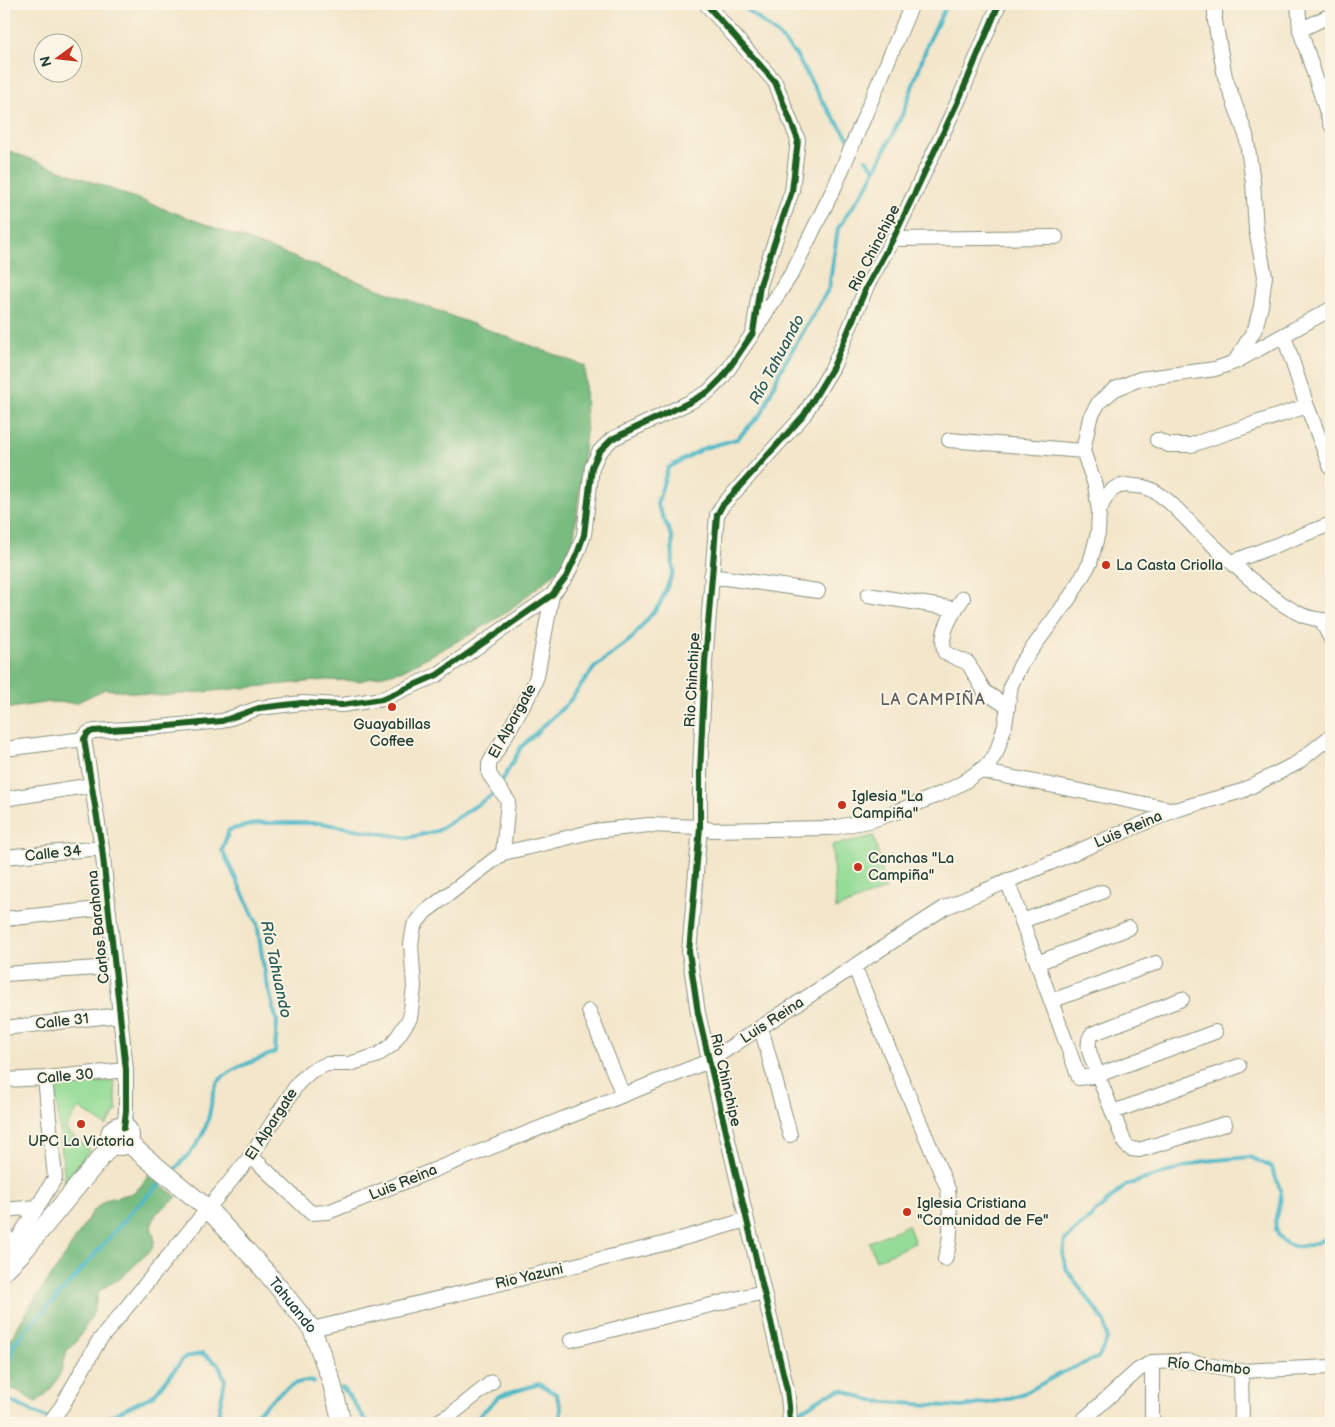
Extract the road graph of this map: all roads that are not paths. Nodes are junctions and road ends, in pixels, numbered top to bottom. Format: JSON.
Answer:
{"nodes":[{"id":1,"x":706,"y":4,"type":"edge"},
{"id":2,"x":912,"y":4,"type":"edge"},
{"id":3,"x":999,"y":4,"type":"edge"},
{"id":4,"x":1215,"y":4,"type":"edge"},
{"id":5,"x":1298,"y":4,"type":"edge"},
{"id":6,"x":1331,"y":15,"type":"edge"},
{"id":7,"x":1300,"y":30,"type":"junction"},
{"id":8,"x":1331,"y":125,"type":"edge"},
{"id":9,"x":1056,"y":237,"type":"dead end"},
{"id":10,"x":893,"y":239,"type":"junction"},
{"id":11,"x":1331,"y":309,"type":"edge"},
{"id":12,"x":753,"y":333,"type":"junction"},
{"id":13,"x":1284,"y":336,"type":"junction"},
{"id":14,"x":1235,"y":362,"type":"junction"},
{"id":15,"x":1306,"y":406,"type":"junction"},
{"id":16,"x":949,"y":440,"type":"dead end"},
{"id":17,"x":1157,"y":440,"type":"dead end"},
{"id":18,"x":1083,"y":451,"type":"junction"},
{"id":19,"x":1331,"y":468,"type":"edge"},
{"id":20,"x":1099,"y":511,"type":"junction"},
{"id":21,"x":1331,"y":524,"type":"edge"},
{"id":22,"x":1232,"y":562,"type":"junction"},
{"id":23,"x":711,"y":576,"type":"junction"},
{"id":24,"x":818,"y":591,"type":"dead end"},
{"id":25,"x":552,"y":595,"type":"junction"},
{"id":26,"x":868,"y":595,"type":"dead end"},
{"id":27,"x":1326,"y":620,"type":"edge"},
{"id":28,"x":1331,"y":639,"type":"edge"},
{"id":29,"x":1008,"y":707,"type":"junction"},
{"id":30,"x":89,"y":735,"type":"junction"},
{"id":31,"x":1331,"y":736,"type":"edge"},
{"id":32,"x":4,"y":749,"type":"edge"},
{"id":33,"x":980,"y":770,"type":"junction"},
{"id":34,"x":92,"y":785,"type":"junction"},
{"id":35,"x":4,"y":799,"type":"edge"},
{"id":36,"x":1175,"y":810,"type":"junction"},
{"id":37,"x":700,"y":827,"type":"junction"},
{"id":38,"x":102,"y":848,"type":"junction"},
{"id":39,"x":503,"y":852,"type":"junction"},
{"id":40,"x":4,"y":858,"type":"edge"},
{"id":41,"x":1007,"y":880,"type":"junction"},
{"id":42,"x":1102,"y":892,"type":"dead end"},
{"id":43,"x":108,"y":908,"type":"junction"},
{"id":44,"x":4,"y":919,"type":"edge"},
{"id":45,"x":1022,"y":921,"type":"junction"},
{"id":46,"x":1129,"y":928,"type":"dead end"},
{"id":47,"x":1037,"y":963,"type":"junction"},
{"id":48,"x":1156,"y":963,"type":"dead end"},
{"id":49,"x":854,"y":966,"type":"junction"},
{"id":50,"x":114,"y":967,"type":"junction"},
{"id":51,"x":4,"y":974,"type":"edge"},
{"id":52,"x":1182,"y":999,"type":"dead end"},
{"id":53,"x":1051,"y":1001,"type":"junction"},
{"id":54,"x":589,"y":1011,"type":"dead end"},
{"id":55,"x":120,"y":1015,"type":"junction"},
{"id":56,"x":761,"y":1027,"type":"junction"},
{"id":57,"x":4,"y":1028,"type":"edge"},
{"id":58,"x":1215,"y":1032,"type":"dead end"},
{"id":59,"x":709,"y":1061,"type":"junction"},
{"id":60,"x":1239,"y":1066,"type":"dead end"},
{"id":61,"x":126,"y":1070,"type":"junction"},
{"id":62,"x":1098,"y":1075,"type":"junction"},
{"id":63,"x":45,"y":1078,"type":"junction"},
{"id":64,"x":4,"y":1080,"type":"edge"},
{"id":65,"x":622,"y":1095,"type":"junction"},
{"id":66,"x":1113,"y":1112,"type":"junction"},
{"id":67,"x":1225,"y":1124,"type":"dead end"},
{"id":68,"x":790,"y":1135,"type":"dead end"},
{"id":69,"x":122,"y":1138,"type":"junction"},
{"id":70,"x":251,"y":1156,"type":"junction"},
{"id":71,"x":204,"y":1206,"type":"junction"},
{"id":72,"x":37,"y":1207,"type":"junction"},
{"id":73,"x":4,"y":1210,"type":"edge"},
{"id":74,"x":746,"y":1220,"type":"junction"},
{"id":75,"x":4,"y":1231,"type":"edge"},
{"id":76,"x":17,"y":1250,"type":"junction"},
{"id":77,"x":945,"y":1259,"type":"dead end"},
{"id":78,"x":4,"y":1271,"type":"edge"},
{"id":79,"x":763,"y":1292,"type":"junction"},
{"id":80,"x":312,"y":1328,"type":"junction"},
{"id":81,"x":571,"y":1340,"type":"dead end"},
{"id":82,"x":1152,"y":1362,"type":"junction"},
{"id":83,"x":1331,"y":1367,"type":"edge"},
{"id":84,"x":1241,"y":1371,"type":"junction"},
{"id":85,"x":492,"y":1382,"type":"dead end"},
{"id":86,"x":50,"y":1423,"type":"edge"},
{"id":87,"x":342,"y":1423,"type":"edge"},
{"id":88,"x":434,"y":1423,"type":"edge"},
{"id":89,"x":790,"y":1423,"type":"edge"},
{"id":90,"x":1080,"y":1423,"type":"edge"},
{"id":91,"x":1152,"y":1423,"type":"edge"},
{"id":92,"x":1242,"y":1423,"type":"edge"}],
"edges":[{"from":1,"to":12,"type":"street"},
{"from":2,"to":12,"type":"street"},
{"from":3,"to":10,"type":"street","name":"Rio Chinchipe"},
{"from":4,"to":14,"type":"street"},
{"from":5,"to":7,"type":"street"},
{"from":6,"to":7,"type":"street"},
{"from":7,"to":8,"type":"street"},
{"from":9,"to":10,"type":"street"},
{"from":10,"to":23,"type":"street","name":"Rio Chinchipe"},
{"from":11,"to":13,"type":"street"},
{"from":12,"to":25,"type":"street"},
{"from":13,"to":14,"type":"street"},
{"from":13,"to":15,"type":"street"},
{"from":14,"to":18,"type":"street"},
{"from":15,"to":17,"type":"street"},
{"from":15,"to":19,"type":"street"},
{"from":16,"to":18,"type":"street"},
{"from":18,"to":20,"type":"street"},
{"from":20,"to":22,"type":"street"},
{"from":20,"to":29,"type":"street"},
{"from":21,"to":22,"type":"street"},
{"from":22,"to":27,"type":"street"},
{"from":23,"to":24,"type":"street"},
{"from":23,"to":37,"type":"street","name":"Rio Chinchipe"},
{"from":25,"to":30,"type":"street"},
{"from":25,"to":39,"type":"street","name":"El Alpargate"},
{"from":26,"to":29,"type":"street"},
{"from":27,"to":28,"type":"street"},
{"from":29,"to":33,"type":"street"},
{"from":30,"to":32,"type":"street"},
{"from":30,"to":34,"type":"street","name":"Carlos Barahona"},
{"from":31,"to":36,"type":"street","name":"Luis Reina"},
{"from":33,"to":36,"type":"street"},
{"from":33,"to":37,"type":"street"},
{"from":34,"to":35,"type":"street"},
{"from":34,"to":38,"type":"street","name":"Carlos Barahona"},
{"from":36,"to":41,"type":"street","name":"Luis Reina"},
{"from":37,"to":39,"type":"street"},
{"from":37,"to":59,"type":"street","name":"Rio Chinchipe"},
{"from":38,"to":40,"type":"street","name":"Calle 34"},
{"from":38,"to":43,"type":"street","name":"Carlos Barahona"},
{"from":39,"to":70,"type":"street","name":"El Alpargate"},
{"from":41,"to":45,"type":"street"},
{"from":41,"to":49,"type":"street","name":"Luis Reina"},
{"from":42,"to":45,"type":"street"},
{"from":43,"to":44,"type":"street"},
{"from":43,"to":50,"type":"street","name":"Carlos Barahona"},
{"from":45,"to":47,"type":"street"},
{"from":46,"to":47,"type":"street"},
{"from":47,"to":53,"type":"street"},
{"from":48,"to":53,"type":"street"},
{"from":49,"to":56,"type":"street","name":"Luis Reina"},
{"from":49,"to":77,"type":"street"},
{"from":50,"to":51,"type":"street"},
{"from":50,"to":55,"type":"street","name":"Carlos Barahona"},
{"from":52,"to":62,"type":"street"},
{"from":53,"to":62,"type":"street"},
{"from":54,"to":65,"type":"street"},
{"from":55,"to":57,"type":"street","name":"Calle 31"},
{"from":55,"to":61,"type":"street","name":"Carlos Barahona"},
{"from":56,"to":59,"type":"street","name":"Luis Reina"},
{"from":56,"to":68,"type":"street"},
{"from":58,"to":62,"type":"street"},
{"from":59,"to":65,"type":"street","name":"Luis Reina"},
{"from":59,"to":74,"type":"street","name":"Rio Chinchipe"},
{"from":60,"to":66,"type":"street"},
{"from":61,"to":63,"type":"street","name":"Calle 30"},
{"from":61,"to":69,"type":"street","name":"Carlos Barahona"},
{"from":62,"to":66,"type":"street"},
{"from":63,"to":64,"type":"street","name":"Calle 30"},
{"from":63,"to":72,"type":"street"},
{"from":65,"to":70,"type":"street","name":"Luis Reina"},
{"from":66,"to":67,"type":"street"},
{"from":69,"to":71,"type":"street","name":"Tahuando"},
{"from":69,"to":76,"type":"street"},
{"from":70,"to":71,"type":"street","name":"El Alpargate"},
{"from":71,"to":80,"type":"street","name":"Tahuando"},
{"from":71,"to":86,"type":"street","name":"El Alpargate"},
{"from":72,"to":73,"type":"street"},
{"from":72,"to":76,"type":"street"},
{"from":74,"to":79,"type":"street","name":"Rio Chinchipe"},
{"from":74,"to":80,"type":"street","name":"Rio Yazuni"},
{"from":75,"to":76,"type":"street"},
{"from":76,"to":78,"type":"street"},
{"from":79,"to":81,"type":"street"},
{"from":79,"to":89,"type":"street","name":"Rio Chinchipe"},
{"from":80,"to":87,"type":"street","name":"Tahuando"},
{"from":82,"to":84,"type":"street","name":"Río Chambo"},
{"from":82,"to":90,"type":"street","name":"Río Chambo"},
{"from":82,"to":91,"type":"street"},
{"from":83,"to":84,"type":"street","name":"Río Chambo"},
{"from":84,"to":92,"type":"street"},
{"from":85,"to":88,"type":"street"}]}
